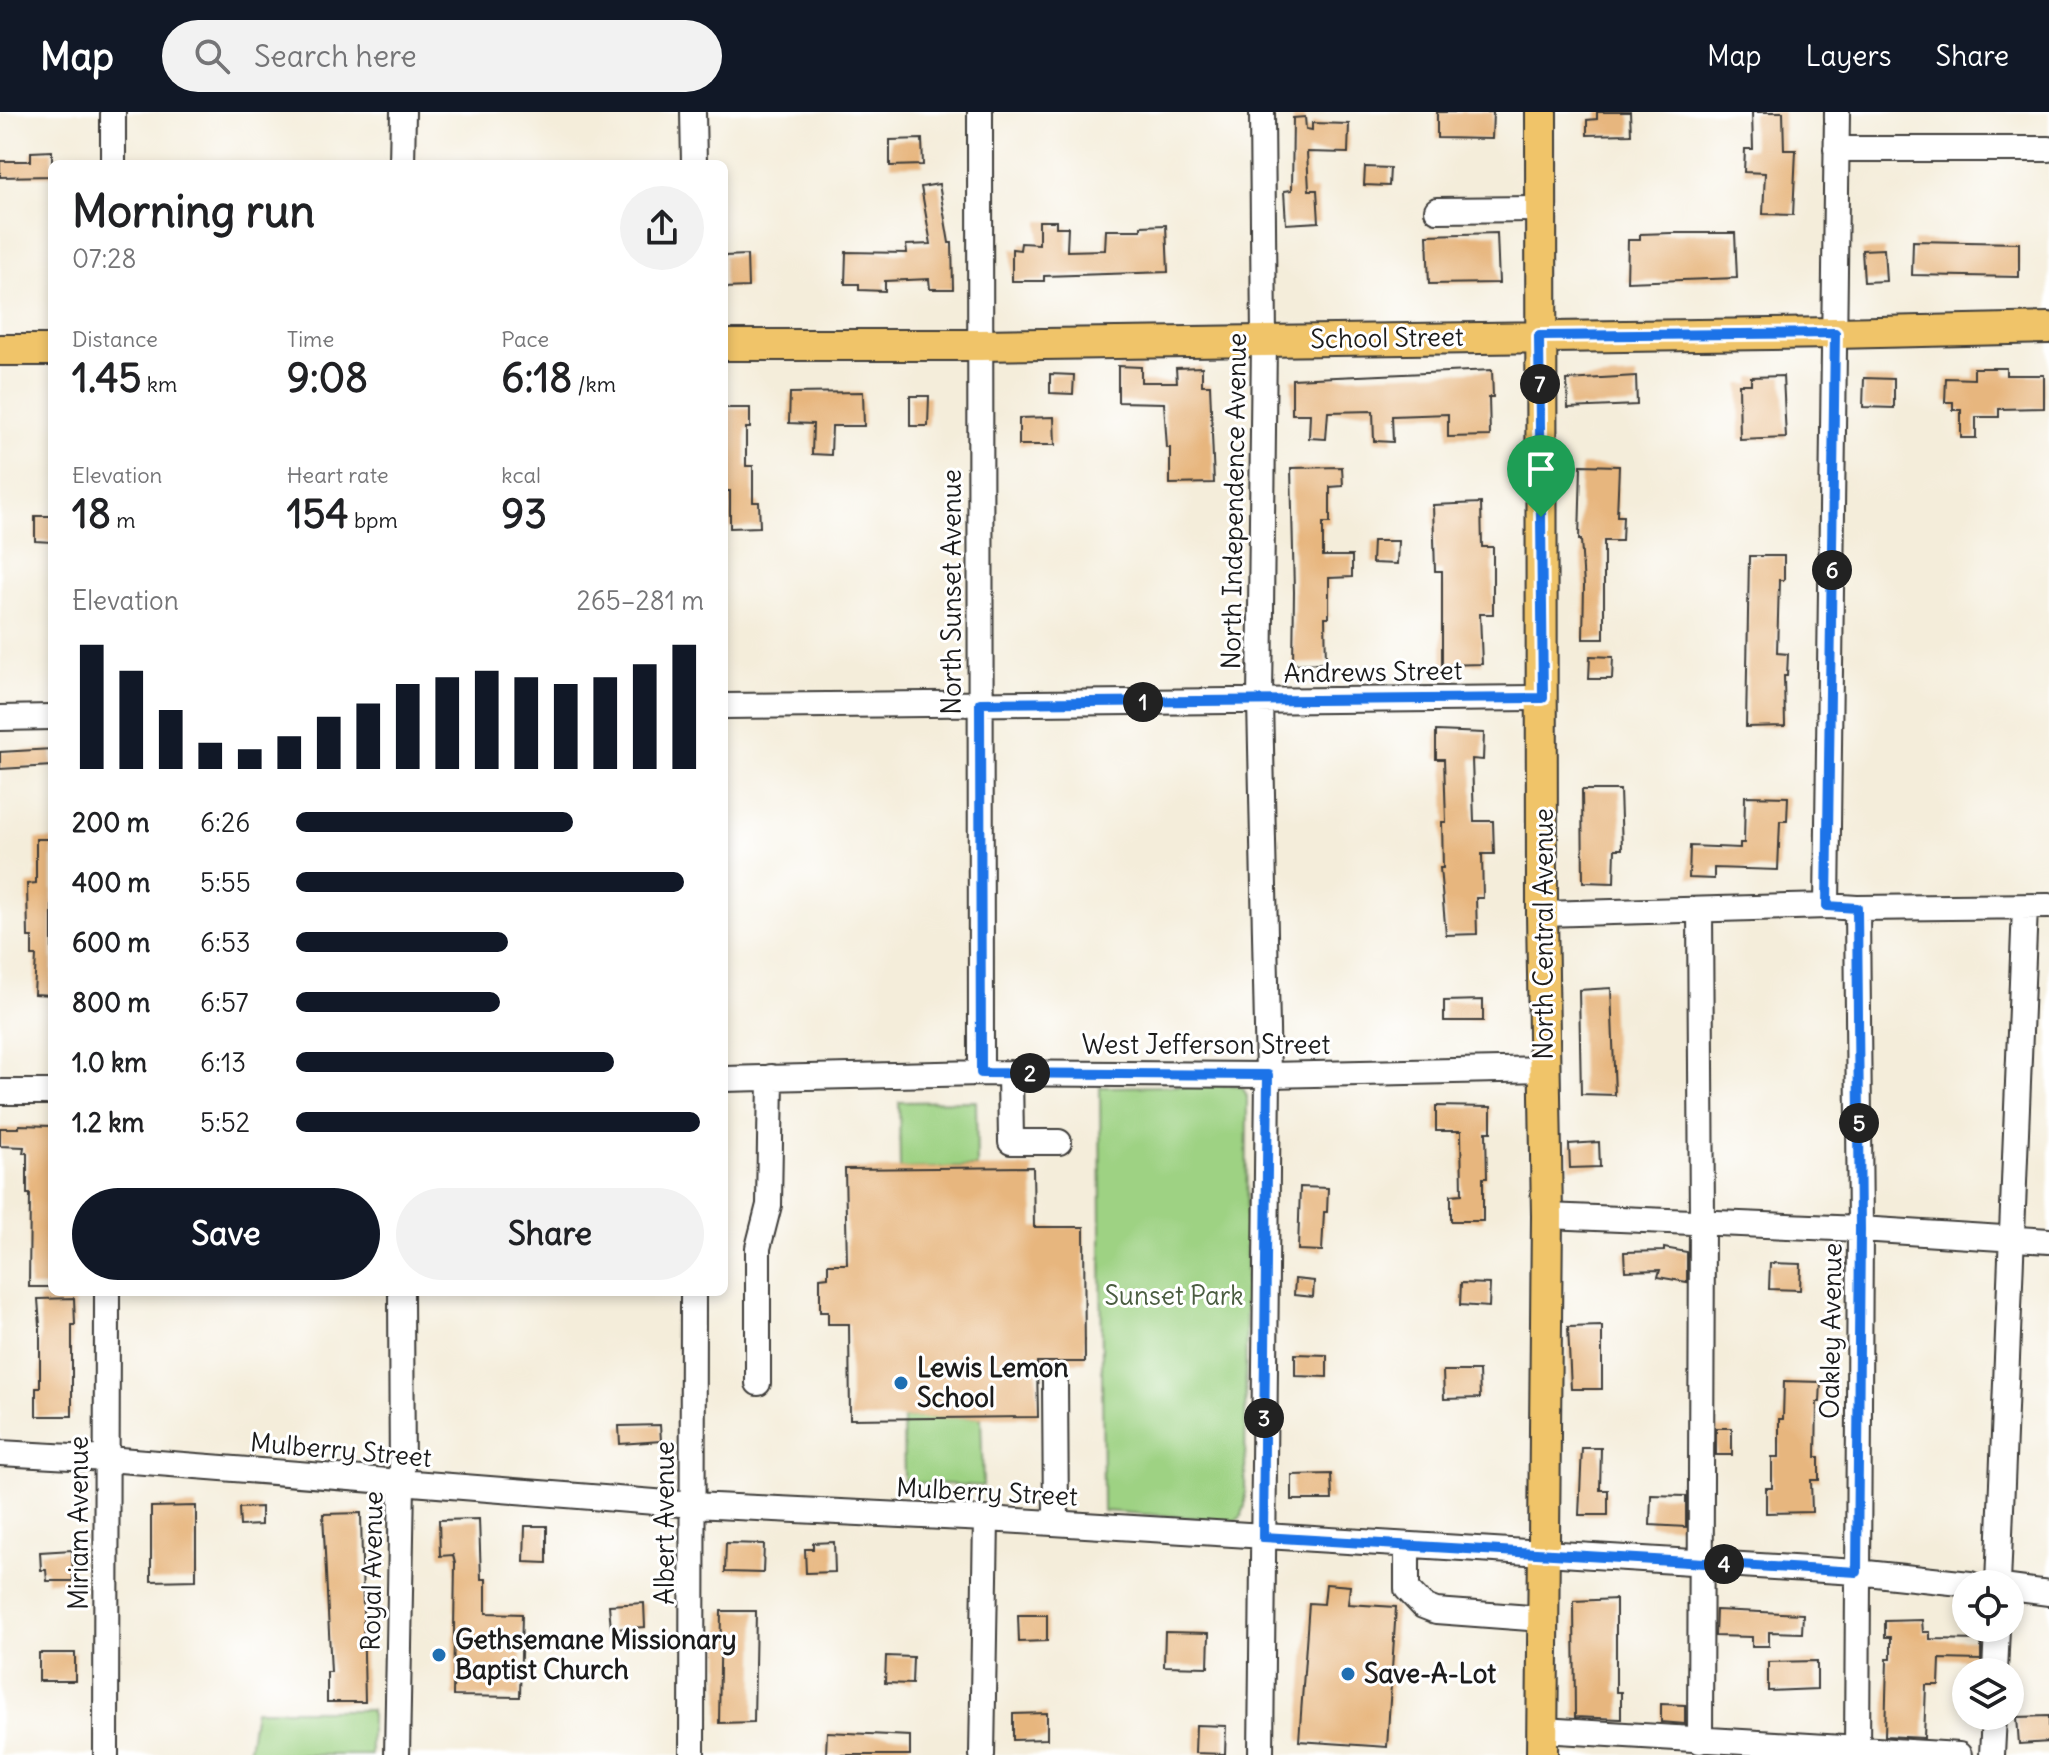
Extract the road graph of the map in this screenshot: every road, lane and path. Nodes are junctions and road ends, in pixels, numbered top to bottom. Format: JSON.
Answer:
{"nodes":[{"id":1,"x":113,"y":112,"type":"edge"},
{"id":2,"x":403,"y":112,"type":"edge"},
{"id":3,"x":693,"y":112,"type":"edge"},
{"id":4,"x":980,"y":112,"type":"edge"},
{"id":5,"x":1262,"y":112,"type":"edge"},
{"id":6,"x":1541,"y":112,"type":"edge"},
{"id":7,"x":1837,"y":112,"type":"edge"},
{"id":8,"x":1836,"y":149,"type":"junction"},
{"id":9,"x":2049,"y":149,"type":"edge"},
{"id":10,"x":113,"y":160,"type":"edge"},
{"id":11,"x":402,"y":160,"type":"edge"},
{"id":12,"x":694,"y":160,"type":"edge"},
{"id":13,"x":1540,"y":209,"type":"junction"},
{"id":14,"x":1437,"y":210,"type":"dead end"},
{"id":15,"x":2049,"y":328,"type":"edge"},
{"id":16,"x":1835,"y":333,"type":"junction"},
{"id":17,"x":1539,"y":336,"type":"junction"},
{"id":18,"x":1264,"y":340,"type":"junction"},
{"id":19,"x":728,"y":345,"type":"edge"},
{"id":20,"x":980,"y":345,"type":"junction"},
{"id":21,"x":0,"y":350,"type":"edge"},
{"id":22,"x":48,"y":350,"type":"edge"},
{"id":23,"x":1543,"y":698,"type":"junction"},
{"id":24,"x":1260,"y":701,"type":"junction"},
{"id":25,"x":980,"y":703,"type":"junction"},
{"id":26,"x":728,"y":706,"type":"edge"},
{"id":27,"x":48,"y":717,"type":"edge"},
{"id":28,"x":0,"y":718,"type":"edge"},
{"id":29,"x":1827,"y":906,"type":"junction"},
{"id":30,"x":2037,"y":906,"type":"edge"},
{"id":31,"x":1857,"y":908,"type":"junction"},
{"id":32,"x":1700,"y":910,"type":"junction"},
{"id":33,"x":1542,"y":914,"type":"junction"},
{"id":34,"x":1545,"y":1069,"type":"junction"},
{"id":35,"x":981,"y":1073,"type":"junction"},
{"id":36,"x":1010,"y":1073,"type":"junction"},
{"id":37,"x":1268,"y":1075,"type":"junction"},
{"id":38,"x":771,"y":1077,"type":"junction"},
{"id":39,"x":728,"y":1079,"type":"edge"},
{"id":40,"x":0,"y":1092,"type":"edge"},
{"id":41,"x":48,"y":1092,"type":"edge"},
{"id":42,"x":1059,"y":1142,"type":"dead end"},
{"id":43,"x":1547,"y":1216,"type":"junction"},
{"id":44,"x":1702,"y":1221,"type":"junction"},
{"id":45,"x":1860,"y":1229,"type":"junction"},
{"id":46,"x":2011,"y":1238,"type":"junction"},
{"id":47,"x":2049,"y":1241,"type":"edge"},
{"id":48,"x":107,"y":1296,"type":"edge"},
{"id":49,"x":401,"y":1296,"type":"edge"},
{"id":50,"x":693,"y":1296,"type":"edge"},
{"id":51,"x":1055,"y":1381,"type":"dead end"},
{"id":52,"x":758,"y":1383,"type":"dead end"},
{"id":53,"x":0,"y":1453,"type":"edge"},
{"id":54,"x":107,"y":1459,"type":"junction"},
{"id":55,"x":402,"y":1483,"type":"junction"},
{"id":56,"x":693,"y":1505,"type":"junction"},
{"id":57,"x":986,"y":1519,"type":"junction"},
{"id":58,"x":1056,"y":1523,"type":"junction"},
{"id":59,"x":1263,"y":1537,"type":"junction"},
{"id":60,"x":1407,"y":1546,"type":"junction"},
{"id":61,"x":1544,"y":1554,"type":"junction"},
{"id":62,"x":1702,"y":1563,"type":"junction"},
{"id":63,"x":1999,"y":1570,"type":"edge"},
{"id":64,"x":1857,"y":1572,"type":"junction"},
{"id":65,"x":1952,"y":1582,"type":"edge"},
{"id":66,"x":2024,"y":1590,"type":"edge"},
{"id":67,"x":2049,"y":1593,"type":"edge"},
{"id":68,"x":1543,"y":1619,"type":"junction"},
{"id":69,"x":1993,"y":1730,"type":"edge"},
{"id":70,"x":1700,"y":1741,"type":"junction"},
{"id":71,"x":1542,"y":1742,"type":"edge"},
{"id":72,"x":1857,"y":1752,"type":"edge"},
{"id":73,"x":106,"y":1755,"type":"edge"},
{"id":74,"x":397,"y":1755,"type":"edge"},
{"id":75,"x":692,"y":1755,"type":"edge"},
{"id":76,"x":982,"y":1755,"type":"edge"},
{"id":77,"x":1261,"y":1755,"type":"edge"},
{"id":78,"x":1959,"y":1755,"type":"edge"},
{"id":79,"x":1992,"y":1755,"type":"edge"}],
"edges":[{"from":1,"to":10,"type":"street"},
{"from":2,"to":11,"type":"street"},
{"from":3,"to":12,"type":"street"},
{"from":4,"to":20,"type":"street","name":"North Sunset Avenue"},
{"from":5,"to":18,"type":"street","name":"North Independence Avenue"},
{"from":6,"to":13,"type":"main road","name":"North Central Avenue"},
{"from":7,"to":8,"type":"street"},
{"from":8,"to":9,"type":"street"},
{"from":8,"to":16,"type":"street"},
{"from":13,"to":14,"type":"street"},
{"from":13,"to":17,"type":"main road","name":"North Central Avenue"},
{"from":15,"to":16,"type":"main road","name":"School Street"},
{"from":16,"to":17,"type":"main road","name":"School Street"},
{"from":16,"to":29,"type":"street"},
{"from":17,"to":18,"type":"main road","name":"School Street"},
{"from":17,"to":23,"type":"main road","name":"North Central Avenue"},
{"from":18,"to":20,"type":"main road","name":"School Street"},
{"from":18,"to":24,"type":"street","name":"North Independence Avenue"},
{"from":19,"to":20,"type":"main road","name":"School Street"},
{"from":20,"to":25,"type":"street","name":"North Sunset Avenue"},
{"from":21,"to":22,"type":"main road"},
{"from":23,"to":24,"type":"street","name":"Andrews Street"},
{"from":23,"to":33,"type":"main road","name":"North Central Avenue"},
{"from":24,"to":25,"type":"street","name":"Andrews Street"},
{"from":24,"to":37,"type":"street","name":"North Independence Avenue"},
{"from":25,"to":26,"type":"street","name":"Andrews Street"},
{"from":25,"to":35,"type":"street","name":"North Sunset Avenue"},
{"from":27,"to":28,"type":"street"},
{"from":29,"to":31,"type":"street"},
{"from":29,"to":32,"type":"street"},
{"from":30,"to":31,"type":"street"},
{"from":30,"to":46,"type":"street"},
{"from":31,"to":45,"type":"street","name":"Oakley Avenue"},
{"from":32,"to":33,"type":"street"},
{"from":32,"to":44,"type":"street"},
{"from":33,"to":34,"type":"main road","name":"North Central Avenue"},
{"from":34,"to":37,"type":"street","name":"West Jefferson Street"},
{"from":34,"to":43,"type":"main road","name":"North Central Avenue"},
{"from":35,"to":36,"type":"street","name":"West Jefferson Street"},
{"from":35,"to":38,"type":"street","name":"West Jefferson Street"},
{"from":36,"to":37,"type":"street","name":"West Jefferson Street"},
{"from":36,"to":42,"type":"street"},
{"from":37,"to":59,"type":"street","name":"North Independence Avenue"},
{"from":38,"to":39,"type":"street","name":"West Jefferson Street"},
{"from":38,"to":52,"type":"street"},
{"from":40,"to":41,"type":"street"},
{"from":43,"to":44,"type":"street"},
{"from":43,"to":61,"type":"main road","name":"North Central Avenue"},
{"from":44,"to":45,"type":"street"},
{"from":44,"to":62,"type":"street"},
{"from":45,"to":46,"type":"street"},
{"from":45,"to":64,"type":"street","name":"Oakley Avenue"},
{"from":46,"to":47,"type":"street"},
{"from":46,"to":63,"type":"street"},
{"from":48,"to":54,"type":"street","name":"Miriam Avenue"},
{"from":49,"to":55,"type":"street","name":"Royal Avenue"},
{"from":50,"to":56,"type":"street","name":"Albert Avenue"},
{"from":51,"to":58,"type":"street"},
{"from":53,"to":54,"type":"street","name":"Mulberry Street"},
{"from":54,"to":55,"type":"street","name":"Mulberry Street"},
{"from":54,"to":73,"type":"street","name":"Miriam Avenue"},
{"from":55,"to":56,"type":"street","name":"Mulberry Street"},
{"from":55,"to":74,"type":"street","name":"Royal Avenue"},
{"from":56,"to":57,"type":"street","name":"Mulberry Street"},
{"from":56,"to":75,"type":"street","name":"Albert Avenue"},
{"from":57,"to":58,"type":"street","name":"Mulberry Street"},
{"from":57,"to":76,"type":"street"},
{"from":58,"to":59,"type":"street","name":"Mulberry Street"},
{"from":59,"to":60,"type":"street","name":"Mulberry Street"},
{"from":59,"to":77,"type":"street","name":"North Independence Avenue"},
{"from":60,"to":61,"type":"street","name":"Mulberry Street"},
{"from":60,"to":68,"type":"street"},
{"from":61,"to":62,"type":"street","name":"Mulberry Street"},
{"from":61,"to":68,"type":"main road","name":"North Central Avenue"},
{"from":62,"to":64,"type":"street","name":"Mulberry Street"},
{"from":62,"to":70,"type":"street"},
{"from":64,"to":65,"type":"street","name":"Mulberry Street"},
{"from":64,"to":72,"type":"street","name":"Oakley Avenue"},
{"from":66,"to":67,"type":"street"},
{"from":68,"to":71,"type":"main road","name":"North Central Avenue"},
{"from":69,"to":79,"type":"street"},
{"from":70,"to":71,"type":"street"},
{"from":70,"to":72,"type":"street"},
{"from":72,"to":78,"type":"street"}]}
